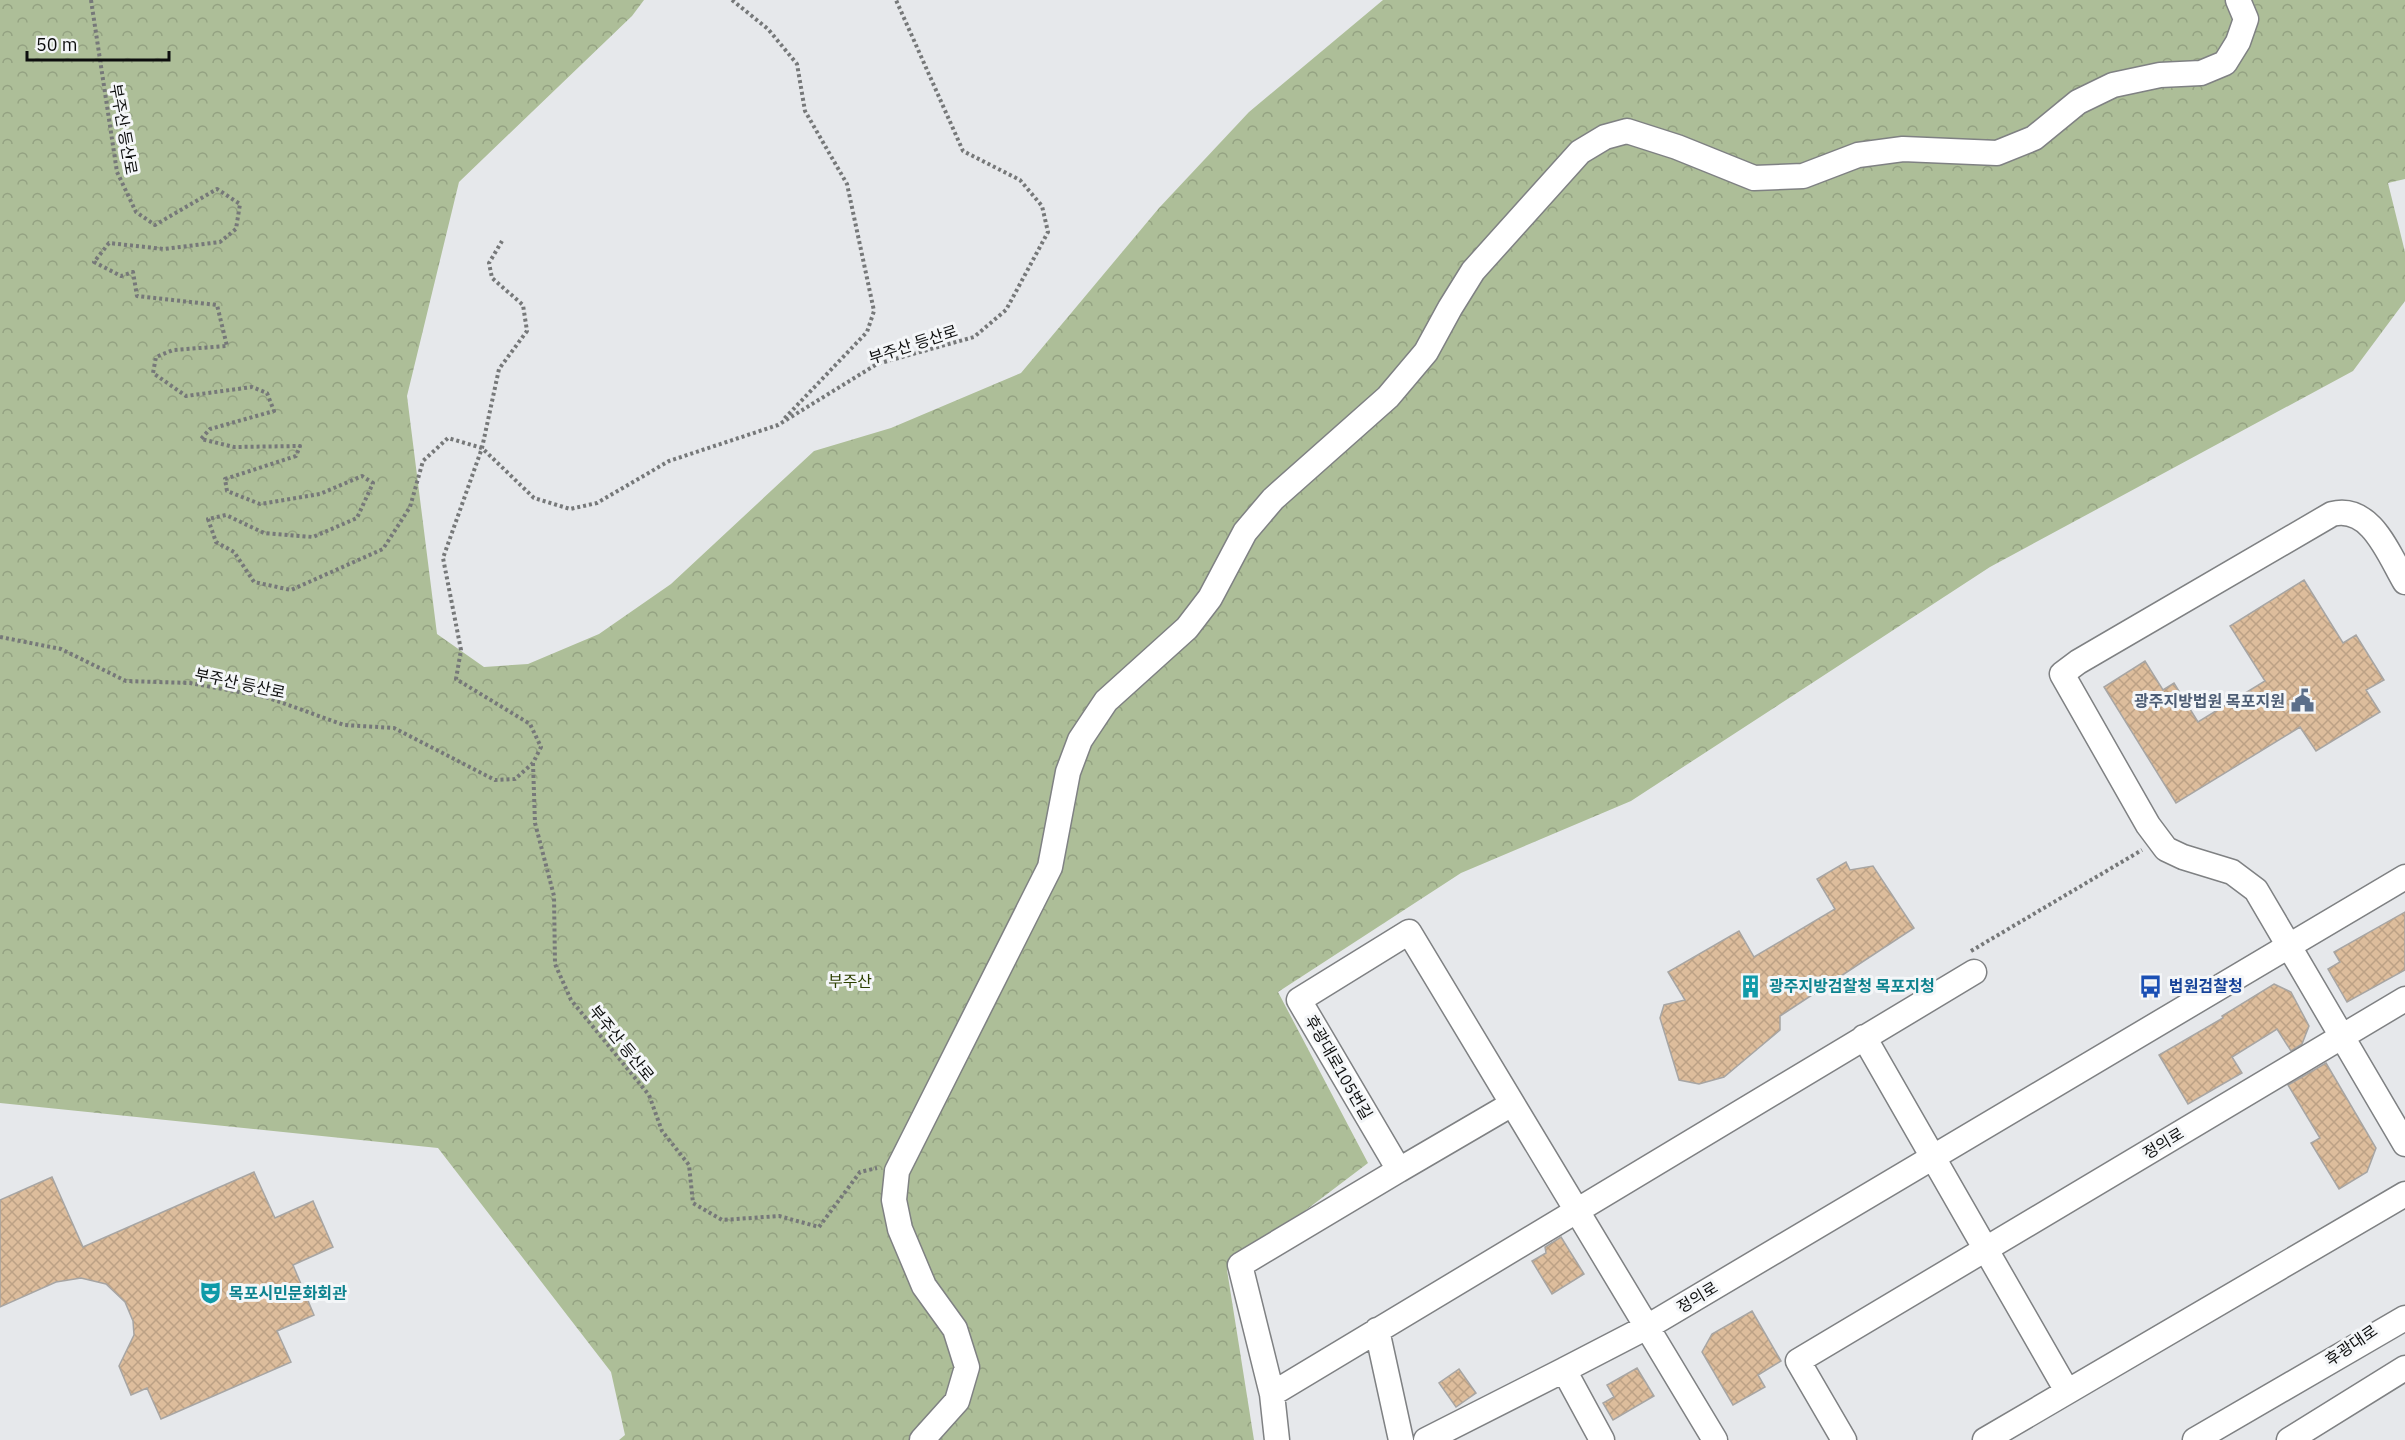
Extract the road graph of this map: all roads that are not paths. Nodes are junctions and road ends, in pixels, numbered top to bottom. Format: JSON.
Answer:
{"nodes":[{"id":1,"x":2238,"y":0,"type":"edge"},
{"id":2,"x":2405,"y":582,"type":"edge"},
{"id":3,"x":2405,"y":877,"type":"edge"},
{"id":4,"x":2289,"y":945,"type":"junction"},
{"id":5,"x":1969,"y":964,"type":"road end"},
{"id":6,"x":2405,"y":999,"type":"edge"},
{"id":7,"x":2342,"y":1036,"type":"junction"},
{"id":8,"x":1864,"y":1037,"type":"junction"},
{"id":9,"x":1512,"y":1104,"type":"junction"},
{"id":10,"x":2405,"y":1144,"type":"edge"},
{"id":11,"x":1932,"y":1156,"type":"junction"},
{"id":12,"x":1399,"y":1170,"type":"junction"},
{"id":13,"x":2405,"y":1194,"type":"edge"},
{"id":14,"x":1576,"y":1209,"type":"junction"},
{"id":15,"x":1985,"y":1250,"type":"junction"},
{"id":16,"x":2405,"y":1309,"type":"edge"},
{"id":17,"x":2405,"y":1318,"type":"edge"},
{"id":18,"x":1647,"y":1327,"type":"junction"},
{"id":19,"x":1377,"y":1330,"type":"junction"},
{"id":20,"x":2405,"y":1368,"type":"edge"},
{"id":21,"x":1564,"y":1370,"type":"junction"},
{"id":22,"x":2405,"y":1377,"type":"edge"},
{"id":23,"x":2297,"y":1381,"type":"junction"},
{"id":24,"x":2067,"y":1391,"type":"junction"},
{"id":25,"x":1272,"y":1394,"type":"junction"},
{"id":26,"x":2317,"y":1424,"type":"junction"},
{"id":27,"x":1462,"y":1432,"type":"edge"},
{"id":28,"x":922,"y":1440,"type":"edge"},
{"id":29,"x":1278,"y":1440,"type":"edge"},
{"id":30,"x":1401,"y":1440,"type":"edge"},
{"id":31,"x":1426,"y":1440,"type":"edge"},
{"id":32,"x":1602,"y":1440,"type":"edge"},
{"id":33,"x":1715,"y":1440,"type":"edge"},
{"id":34,"x":1844,"y":1440,"type":"edge"},
{"id":35,"x":1984,"y":1440,"type":"edge"},
{"id":36,"x":2195,"y":1440,"type":"edge"},
{"id":37,"x":2289,"y":1440,"type":"edge"}],
"edges":[{"from":1,"to":28,"type":"street"},
{"from":2,"to":4,"type":"street"},
{"from":3,"to":4,"type":"street","name":"정의로"},
{"from":4,"to":7,"type":"street"},
{"from":4,"to":11,"type":"street","name":"정의로"},
{"from":5,"to":8,"type":"street"},
{"from":6,"to":7,"type":"street","name":"정의로"},
{"from":7,"to":10,"type":"street"},
{"from":7,"to":15,"type":"street","name":"정의로"},
{"from":8,"to":11,"type":"street"},
{"from":8,"to":14,"type":"street"},
{"from":9,"to":12,"type":"street"},
{"from":9,"to":12,"type":"street","name":"후광대로105번길"},
{"from":9,"to":14,"type":"street","name":"후광대로105번길"},
{"from":11,"to":15,"type":"street"},
{"from":11,"to":18,"type":"street","name":"정의로"},
{"from":12,"to":25,"type":"street"},
{"from":13,"to":24,"type":"street"},
{"from":14,"to":18,"type":"street","name":"후광대로105번길"},
{"from":14,"to":19,"type":"street"},
{"from":15,"to":24,"type":"street"},
{"from":15,"to":34,"type":"street","name":"정의로"},
{"from":16,"to":23,"type":"street","name":"후광대로"},
{"from":17,"to":23,"type":"street","name":"후광대로"},
{"from":18,"to":21,"type":"street"},
{"from":18,"to":33,"type":"street","name":"후광대로105번길"},
{"from":19,"to":25,"type":"street"},
{"from":19,"to":30,"type":"street"},
{"from":20,"to":26,"type":"street"},
{"from":21,"to":27,"type":"street"},
{"from":21,"to":32,"type":"street"},
{"from":22,"to":26,"type":"street"},
{"from":23,"to":36,"type":"street","name":"후광대로"},
{"from":24,"to":35,"type":"street"},
{"from":25,"to":29,"type":"street"},
{"from":26,"to":37,"type":"street"},
{"from":27,"to":31,"type":"street"}]}
